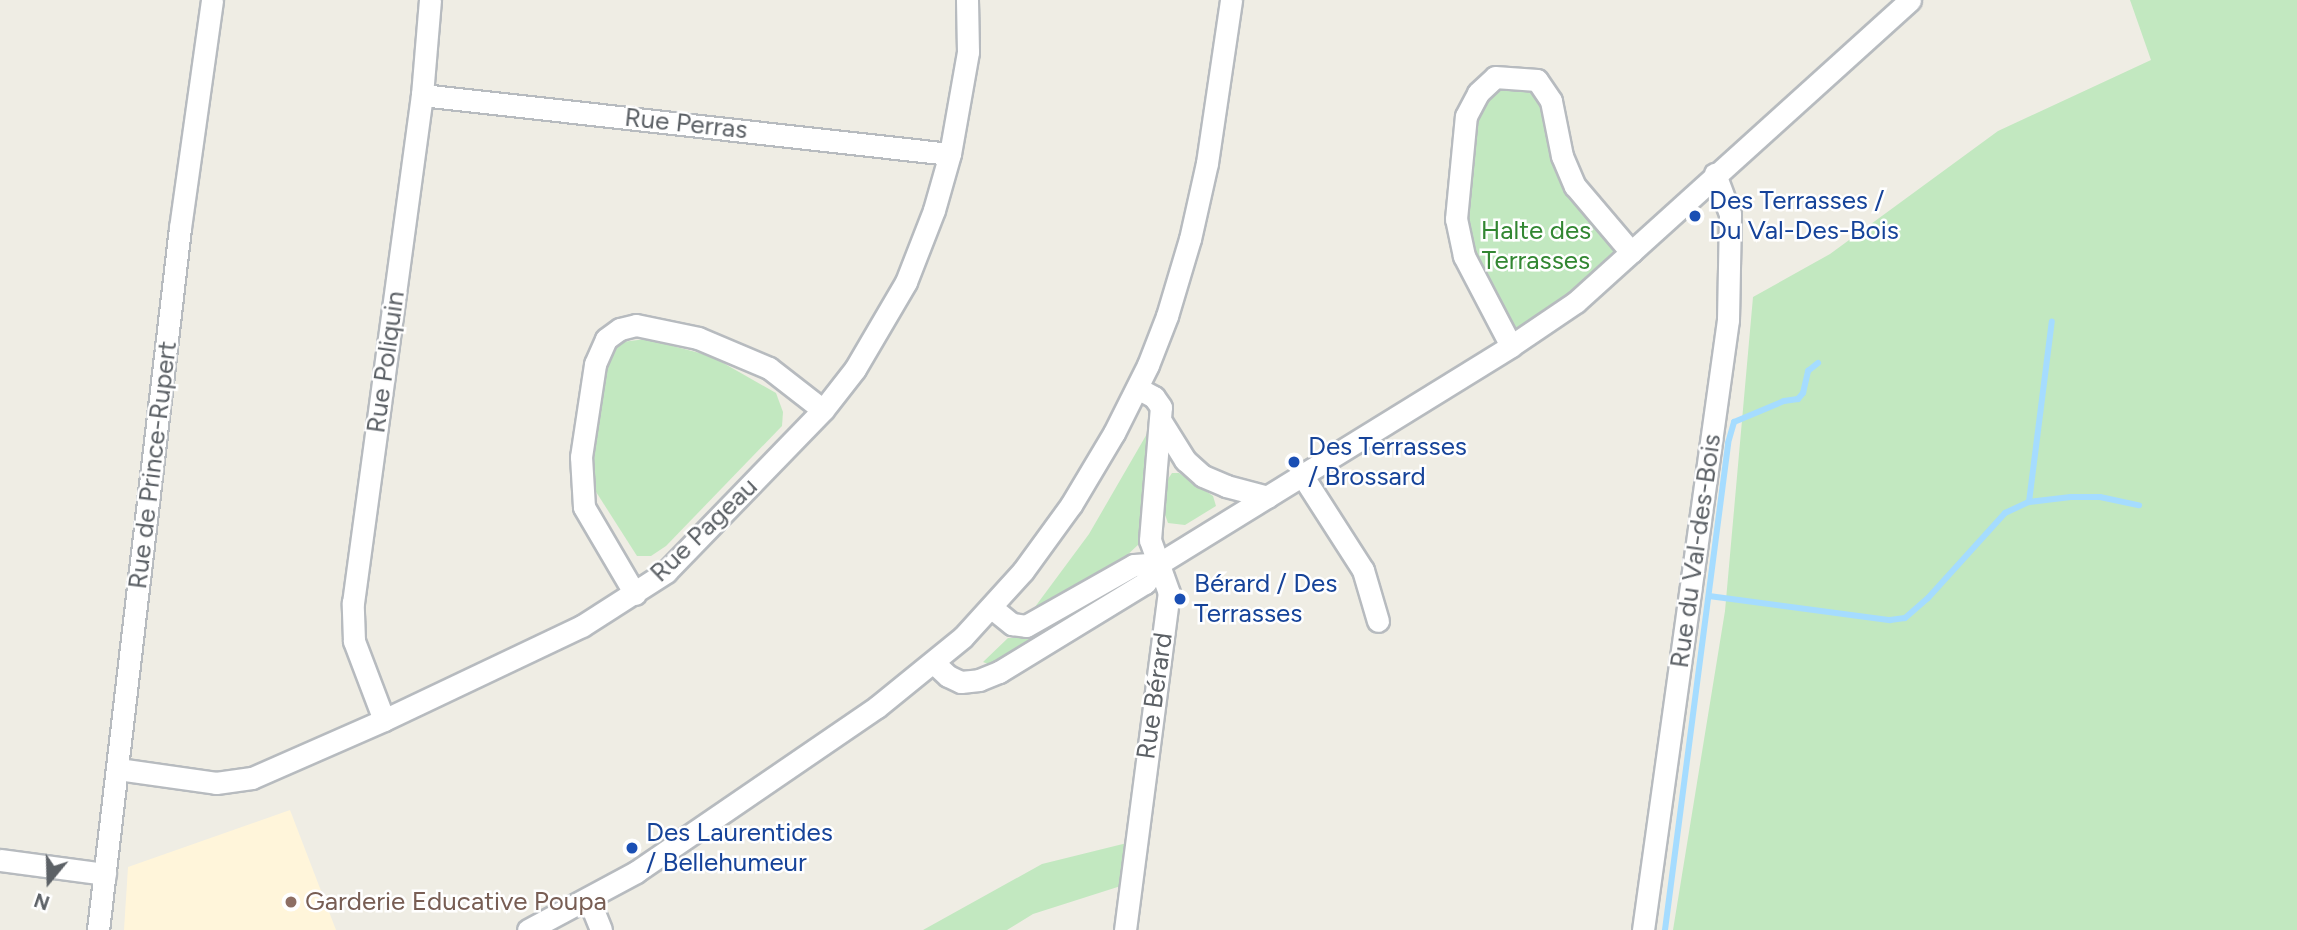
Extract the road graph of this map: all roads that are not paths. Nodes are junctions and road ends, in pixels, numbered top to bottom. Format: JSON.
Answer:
{"nodes":[{"id":1,"x":212,"y":0,"type":"edge"},
{"id":2,"x":430,"y":0,"type":"edge"},
{"id":3,"x":968,"y":0,"type":"edge"},
{"id":4,"x":1231,"y":0,"type":"edge"},
{"id":5,"x":1910,"y":0,"type":"edge"},
{"id":6,"x":422,"y":95,"type":"junction"},
{"id":7,"x":950,"y":153,"type":"junction"},
{"id":8,"x":1715,"y":174,"type":"junction"},
{"id":9,"x":1631,"y":251,"type":"junction"},
{"id":10,"x":1511,"y":346,"type":"junction"},
{"id":11,"x":1137,"y":388,"type":"junction"},
{"id":12,"x":823,"y":410,"type":"junction"},
{"id":13,"x":1162,"y":423,"type":"junction"},
{"id":14,"x":1302,"y":475,"type":"junction"},
{"id":15,"x":1268,"y":497,"type":"junction"},
{"id":16,"x":1160,"y":563,"type":"junction"},
{"id":17,"x":635,"y":594,"type":"junction"},
{"id":18,"x":992,"y":608,"type":"junction"},
{"id":19,"x":1378,"y":621,"type":"dead end"},
{"id":20,"x":934,"y":663,"type":"junction"},
{"id":21,"x":384,"y":720,"type":"junction"},
{"id":22,"x":118,"y":769,"type":"junction"},
{"id":23,"x":0,"y":860,"type":"edge"},
{"id":24,"x":105,"y":874,"type":"junction"},
{"id":25,"x":589,"y":900,"type":"junction"},
{"id":26,"x":98,"y":930,"type":"edge"},
{"id":27,"x":528,"y":930,"type":"edge"},
{"id":28,"x":601,"y":930,"type":"edge"},
{"id":29,"x":1125,"y":930,"type":"edge"},
{"id":30,"x":1643,"y":930,"type":"edge"}],
"edges":[{"from":1,"to":22,"type":"street","name":"Rue de Prince-Rupert"},
{"from":2,"to":6,"type":"street","name":"Rue Poliquin"},
{"from":3,"to":7,"type":"street","name":"Rue Pageau"},
{"from":4,"to":11,"type":"street"},
{"from":5,"to":8,"type":"street"},
{"from":6,"to":7,"type":"street","name":"Rue Perras"},
{"from":6,"to":21,"type":"street","name":"Rue Poliquin"},
{"from":7,"to":12,"type":"street","name":"Rue Pageau"},
{"from":8,"to":9,"type":"street"},
{"from":8,"to":30,"type":"street","name":"Rue du Val-des-Bois"},
{"from":9,"to":10,"type":"street"},
{"from":9,"to":10,"type":"street"},
{"from":10,"to":14,"type":"street"},
{"from":11,"to":13,"type":"street"},
{"from":11,"to":18,"type":"street"},
{"from":12,"to":17,"type":"street","name":"Rue Pageau"},
{"from":12,"to":17,"type":"street"},
{"from":13,"to":15,"type":"street"},
{"from":13,"to":16,"type":"street","name":"Rue Bérard"},
{"from":14,"to":15,"type":"street"},
{"from":14,"to":19,"type":"street"},
{"from":15,"to":16,"type":"street"},
{"from":16,"to":18,"type":"street"},
{"from":16,"to":20,"type":"street"},
{"from":16,"to":29,"type":"street","name":"Rue Bérard"},
{"from":17,"to":21,"type":"street","name":"Rue Pageau"},
{"from":18,"to":20,"type":"street"},
{"from":20,"to":25,"type":"street"},
{"from":21,"to":22,"type":"street","name":"Rue Pageau"},
{"from":22,"to":24,"type":"street","name":"Rue de Prince-Rupert"},
{"from":23,"to":24,"type":"street"},
{"from":24,"to":26,"type":"street","name":"Rue de Prince-Rupert"},
{"from":25,"to":27,"type":"street"},
{"from":25,"to":28,"type":"street"}]}
